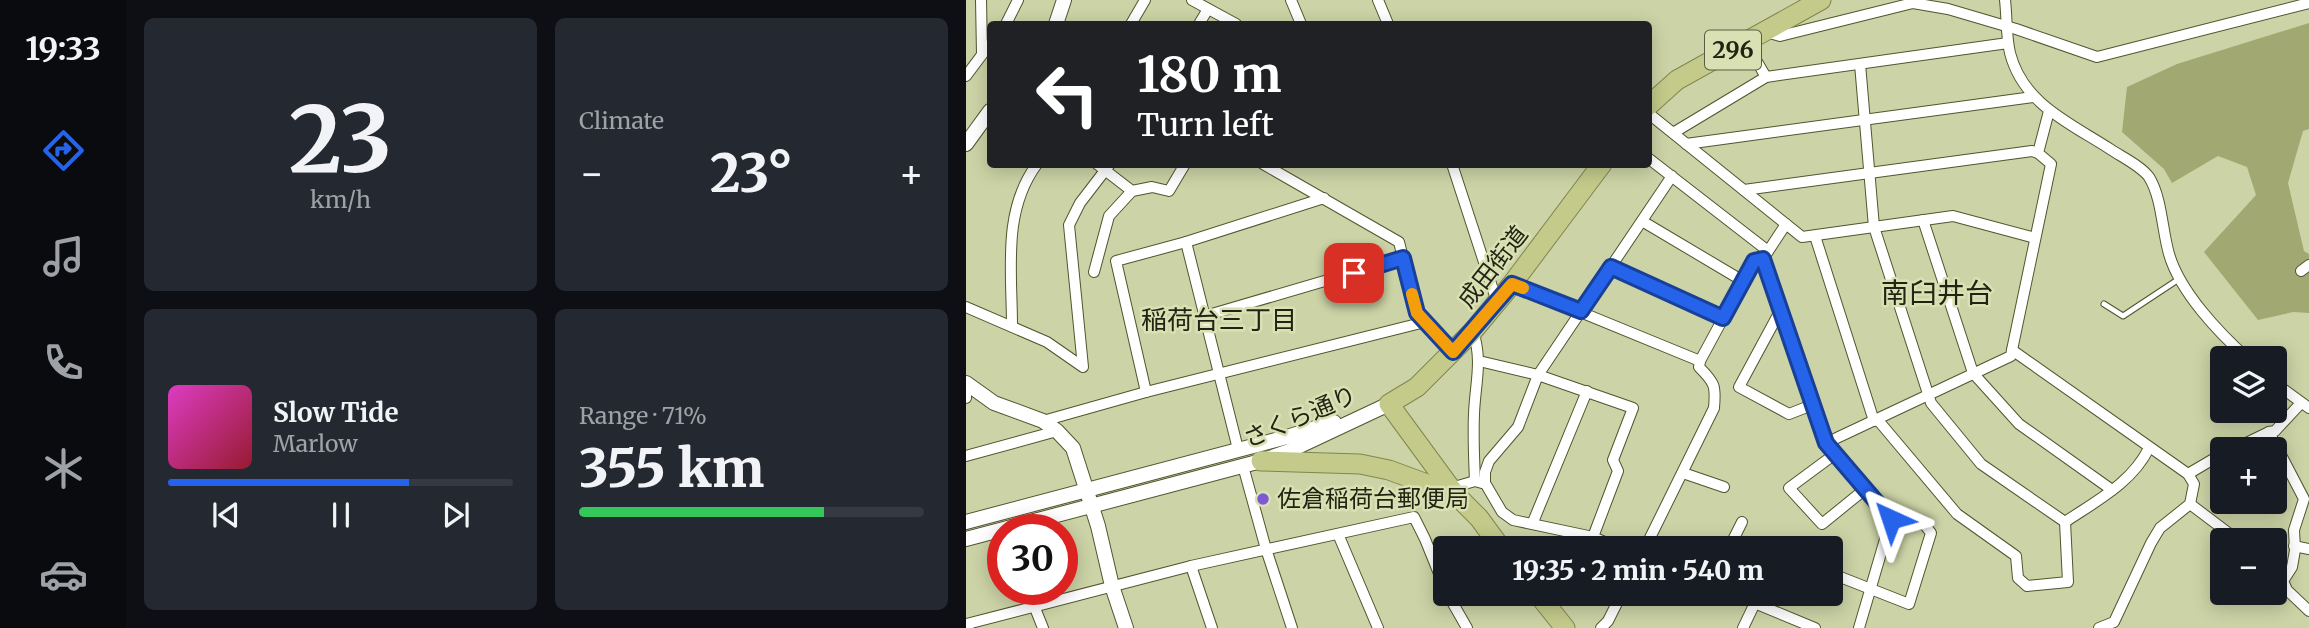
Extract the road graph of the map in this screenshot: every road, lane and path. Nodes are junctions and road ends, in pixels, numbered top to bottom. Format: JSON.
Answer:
{"nodes":[{"id":1,"x":981,"y":0,"type":"edge"},
{"id":2,"x":1018,"y":0,"type":"edge"},
{"id":3,"x":1064,"y":0,"type":"edge"},
{"id":4,"x":1145,"y":0,"type":"edge"},
{"id":5,"x":1192,"y":0,"type":"edge"},
{"id":6,"x":1291,"y":0,"type":"edge"},
{"id":7,"x":1378,"y":0,"type":"edge"},
{"id":8,"x":1821,"y":0,"type":"edge"},
{"id":9,"x":2006,"y":0,"type":"edge"},
{"id":10,"x":2309,"y":3,"type":"edge"},
{"id":11,"x":1208,"y":9,"type":"junction"},
{"id":12,"x":1008,"y":21,"type":"edge"},
{"id":13,"x":1057,"y":21,"type":"edge"},
{"id":14,"x":1133,"y":21,"type":"edge"},
{"id":15,"x":1201,"y":21,"type":"edge"},
{"id":16,"x":1230,"y":21,"type":"edge"},
{"id":17,"x":1300,"y":21,"type":"edge"},
{"id":18,"x":1387,"y":21,"type":"edge"},
{"id":19,"x":2008,"y":27,"type":"junction"},
{"id":20,"x":1766,"y":32,"type":"junction"},
{"id":21,"x":1746,"y":43,"type":"junction"},
{"id":22,"x":2008,"y":43,"type":"junction"},
{"id":23,"x":987,"y":48,"type":"edge"},
{"id":24,"x":982,"y":54,"type":"junction"},
{"id":25,"x":1860,"y":64,"type":"junction"},
{"id":26,"x":966,"y":76,"type":"edge"},
{"id":27,"x":1766,"y":77,"type":"junction"},
{"id":28,"x":2033,"y":97,"type":"junction"},
{"id":29,"x":1652,"y":102,"type":"edge"},
{"id":30,"x":2049,"y":111,"type":"junction"},
{"id":31,"x":987,"y":115,"type":"edge"},
{"id":32,"x":1652,"y":116,"type":"edge"},
{"id":33,"x":1865,"y":120,"type":"junction"},
{"id":34,"x":1673,"y":133,"type":"junction"},
{"id":35,"x":966,"y":144,"type":"edge"},
{"id":36,"x":1686,"y":144,"type":"junction"},
{"id":37,"x":2038,"y":153,"type":"junction"},
{"id":38,"x":1652,"y":161,"type":"edge"},
{"id":39,"x":1035,"y":168,"type":"edge"},
{"id":40,"x":1103,"y":168,"type":"edge"},
{"id":41,"x":1105,"y":168,"type":"edge"},
{"id":42,"x":1183,"y":168,"type":"edge"},
{"id":43,"x":1270,"y":168,"type":"edge"},
{"id":44,"x":1453,"y":168,"type":"edge"},
{"id":45,"x":1599,"y":168,"type":"edge"},
{"id":46,"x":1870,"y":173,"type":"junction"},
{"id":47,"x":1672,"y":176,"type":"junction"},
{"id":48,"x":1744,"y":190,"type":"junction"},
{"id":49,"x":1132,"y":191,"type":"junction"},
{"id":50,"x":1324,"y":198,"type":"junction"},
{"id":51,"x":1923,"y":220,"type":"junction"},
{"id":52,"x":1642,"y":221,"type":"junction"},
{"id":53,"x":1786,"y":224,"type":"junction"},
{"id":54,"x":1874,"y":227,"type":"junction"},
{"id":55,"x":1815,"y":236,"type":"junction"},
{"id":56,"x":2035,"y":238,"type":"junction"},
{"id":57,"x":1186,"y":242,"type":"junction"},
{"id":58,"x":1765,"y":255,"type":"junction"},
{"id":59,"x":1403,"y":258,"type":"junction"},
{"id":60,"x":1611,"y":267,"type":"junction"},
{"id":61,"x":1094,"y":272,"type":"dead end"},
{"id":62,"x":2179,"y":279,"type":"junction"},
{"id":63,"x":1743,"y":281,"type":"junction"},
{"id":64,"x":1512,"y":284,"type":"junction"},
{"id":65,"x":1497,"y":302,"type":"junction"},
{"id":66,"x":2104,"y":304,"type":"dead end"},
{"id":67,"x":966,"y":307,"type":"edge"},
{"id":68,"x":1581,"y":311,"type":"junction"},
{"id":69,"x":1780,"y":311,"type":"junction"},
{"id":70,"x":1205,"y":316,"type":"junction"},
{"id":71,"x":1723,"y":318,"type":"junction"},
{"id":72,"x":1425,"y":322,"type":"junction"},
{"id":73,"x":1012,"y":326,"type":"junction"},
{"id":74,"x":1473,"y":331,"type":"junction"},
{"id":75,"x":2236,"y":346,"type":"edge"},
{"id":76,"x":2012,"y":351,"type":"junction"},
{"id":77,"x":1453,"y":352,"type":"junction"},
{"id":78,"x":1479,"y":361,"type":"junction"},
{"id":79,"x":1700,"y":361,"type":"junction"},
{"id":80,"x":1973,"y":373,"type":"junction"},
{"id":81,"x":1219,"y":374,"type":"junction"},
{"id":82,"x":1538,"y":375,"type":"junction"},
{"id":83,"x":966,"y":383,"type":"edge"},
{"id":84,"x":1587,"y":391,"type":"junction"},
{"id":85,"x":1146,"y":392,"type":"junction"},
{"id":86,"x":2287,"y":392,"type":"edge"},
{"id":87,"x":1927,"y":394,"type":"junction"},
{"id":88,"x":966,"y":398,"type":"edge"},
{"id":89,"x":1389,"y":404,"type":"junction"},
{"id":90,"x":1812,"y":405,"type":"junction"},
{"id":91,"x":2305,"y":406,"type":"edge"},
{"id":92,"x":1875,"y":420,"type":"junction"},
{"id":93,"x":1043,"y":421,"type":"junction"},
{"id":94,"x":1057,"y":431,"type":"junction"},
{"id":95,"x":2269,"y":432,"type":"junction"},
{"id":96,"x":2259,"y":437,"type":"edge"},
{"id":97,"x":1826,"y":443,"type":"junction"},
{"id":98,"x":2148,"y":448,"type":"junction"},
{"id":99,"x":1238,"y":449,"type":"junction"},
{"id":100,"x":1835,"y":454,"type":"junction"},
{"id":101,"x":966,"y":456,"type":"edge"},
{"id":102,"x":2210,"y":461,"type":"edge"},
{"id":103,"x":1252,"y":464,"type":"junction"},
{"id":104,"x":1683,"y":473,"type":"junction"},
{"id":105,"x":2188,"y":474,"type":"junction"},
{"id":106,"x":1480,"y":482,"type":"junction"},
{"id":107,"x":1724,"y":487,"type":"dead end"},
{"id":108,"x":1086,"y":490,"type":"junction"},
{"id":109,"x":1864,"y":490,"type":"junction"},
{"id":110,"x":2112,"y":490,"type":"junction"},
{"id":111,"x":1453,"y":491,"type":"junction"},
{"id":112,"x":2190,"y":504,"type":"junction"},
{"id":113,"x":1091,"y":506,"type":"junction"},
{"id":114,"x":966,"y":522,"type":"edge"},
{"id":115,"x":1742,"y":522,"type":"dead end"},
{"id":116,"x":2065,"y":522,"type":"junction"},
{"id":117,"x":1532,"y":523,"type":"junction"},
{"id":118,"x":1890,"y":523,"type":"junction"},
{"id":119,"x":2222,"y":528,"type":"edge"},
{"id":120,"x":1338,"y":534,"type":"junction"},
{"id":121,"x":1492,"y":536,"type":"edge"},
{"id":122,"x":1589,"y":536,"type":"edge"},
{"id":123,"x":1593,"y":536,"type":"edge"},
{"id":124,"x":1651,"y":536,"type":"edge"},
{"id":125,"x":1735,"y":536,"type":"edge"},
{"id":126,"x":966,"y":539,"type":"edge"},
{"id":127,"x":2294,"y":546,"type":"junction"},
{"id":128,"x":1266,"y":549,"type":"junction"},
{"id":129,"x":2309,"y":549,"type":"edge"},
{"id":130,"x":1433,"y":561,"type":"edge"},
{"id":131,"x":1191,"y":566,"type":"junction"},
{"id":132,"x":2287,"y":574,"type":"edge"},
{"id":133,"x":1843,"y":578,"type":"edge"},
{"id":134,"x":1112,"y":586,"type":"junction"},
{"id":135,"x":1870,"y":588,"type":"junction"},
{"id":136,"x":2287,"y":590,"type":"edge"},
{"id":137,"x":1454,"y":606,"type":"edge"},
{"id":138,"x":1547,"y":606,"type":"edge"},
{"id":139,"x":1616,"y":606,"type":"edge"},
{"id":140,"x":1760,"y":606,"type":"edge"},
{"id":141,"x":1763,"y":606,"type":"edge"},
{"id":142,"x":1035,"y":608,"type":"junction"},
{"id":143,"x":2309,"y":611,"type":"edge"},
{"id":144,"x":968,"y":628,"type":"edge"},
{"id":145,"x":1043,"y":628,"type":"edge"},
{"id":146,"x":1126,"y":628,"type":"edge"},
{"id":147,"x":1212,"y":628,"type":"edge"},
{"id":148,"x":1292,"y":628,"type":"edge"},
{"id":149,"x":1378,"y":628,"type":"edge"},
{"id":150,"x":1467,"y":628,"type":"edge"},
{"id":151,"x":1565,"y":628,"type":"edge"},
{"id":152,"x":1601,"y":628,"type":"edge"},
{"id":153,"x":1743,"y":628,"type":"edge"},
{"id":154,"x":1815,"y":628,"type":"edge"},
{"id":155,"x":1859,"y":628,"type":"edge"},
{"id":156,"x":2099,"y":628,"type":"edge"}],
"edges":[{"from":1,"to":24,"type":"street"},
{"from":2,"to":12,"type":"street"},
{"from":3,"to":13,"type":"street"},
{"from":4,"to":14,"type":"street"},
{"from":5,"to":11,"type":"street"},
{"from":6,"to":17,"type":"street"},
{"from":7,"to":18,"type":"street"},
{"from":8,"to":20,"type":"highway","number":"296"},
{"from":9,"to":19,"type":"street"},
{"from":10,"to":19,"type":"street"},
{"from":11,"to":15,"type":"street"},
{"from":11,"to":16,"type":"street"},
{"from":19,"to":20,"type":"street"},
{"from":19,"to":22,"type":"street"},
{"from":20,"to":21,"type":"highway","number":"296"},
{"from":21,"to":27,"type":"street"},
{"from":21,"to":29,"type":"highway","number":"296"},
{"from":22,"to":25,"type":"street"},
{"from":22,"to":28,"type":"street"},
{"from":23,"to":24,"type":"street"},
{"from":24,"to":26,"type":"street"},
{"from":25,"to":27,"type":"street"},
{"from":25,"to":33,"type":"street"},
{"from":27,"to":34,"type":"street"},
{"from":28,"to":30,"type":"street"},
{"from":28,"to":33,"type":"street"},
{"from":30,"to":37,"type":"street"},
{"from":30,"to":62,"type":"street"},
{"from":31,"to":35,"type":"street"},
{"from":32,"to":34,"type":"street"},
{"from":33,"to":36,"type":"street"},
{"from":33,"to":46,"type":"street"},
{"from":34,"to":36,"type":"street"},
{"from":36,"to":48,"type":"street"},
{"from":37,"to":46,"type":"street"},
{"from":37,"to":56,"type":"street"},
{"from":38,"to":47,"type":"street"},
{"from":39,"to":73,"type":"street"},
{"from":40,"to":73,"type":"street"},
{"from":41,"to":49,"type":"street"},
{"from":42,"to":49,"type":"street"},
{"from":43,"to":50,"type":"street"},
{"from":44,"to":65,"type":"street"},
{"from":45,"to":64,"type":"highway","name":"成田街道"},
{"from":46,"to":48,"type":"street"},
{"from":46,"to":54,"type":"street"},
{"from":47,"to":52,"type":"street"},
{"from":47,"to":58,"type":"street"},
{"from":48,"to":53,"type":"street"},
{"from":49,"to":61,"type":"street"},
{"from":50,"to":57,"type":"street"},
{"from":50,"to":59,"type":"street"},
{"from":51,"to":54,"type":"street"},
{"from":51,"to":56,"type":"street"},
{"from":51,"to":80,"type":"street"},
{"from":52,"to":60,"type":"street"},
{"from":52,"to":63,"type":"street"},
{"from":53,"to":55,"type":"street"},
{"from":53,"to":58,"type":"street"},
{"from":54,"to":55,"type":"street"},
{"from":54,"to":87,"type":"street"},
{"from":55,"to":92,"type":"street"},
{"from":56,"to":76,"type":"street"},
{"from":57,"to":70,"type":"street"},
{"from":57,"to":85,"type":"street"},
{"from":58,"to":63,"type":"street"},
{"from":58,"to":69,"type":"street"},
{"from":59,"to":70,"type":"street"},
{"from":59,"to":72,"type":"street"},
{"from":60,"to":68,"type":"street"},
{"from":60,"to":71,"type":"street"},
{"from":62,"to":66,"type":"lane"},
{"from":62,"to":75,"type":"street"},
{"from":63,"to":71,"type":"street"},
{"from":64,"to":65,"type":"highway","name":"成田街道"},
{"from":64,"to":68,"type":"street"},
{"from":65,"to":74,"type":"highway","name":"成田街道"},
{"from":67,"to":73,"type":"street"},
{"from":68,"to":79,"type":"street"},
{"from":68,"to":82,"type":"street"},
{"from":69,"to":90,"type":"street"},
{"from":69,"to":90,"type":"street"},
{"from":70,"to":81,"type":"street"},
{"from":71,"to":79,"type":"street"},
{"from":72,"to":77,"type":"street"},
{"from":72,"to":81,"type":"street"},
{"from":74,"to":77,"type":"highway","name":"成田街道"},
{"from":74,"to":78,"type":"street"},
{"from":76,"to":80,"type":"street"},
{"from":76,"to":98,"type":"street"},
{"from":77,"to":89,"type":"highway","name":"成田街道"},
{"from":78,"to":82,"type":"street"},
{"from":78,"to":106,"type":"street"},
{"from":79,"to":104,"type":"street"},
{"from":80,"to":87,"type":"street"},
{"from":80,"to":110,"type":"street"},
{"from":81,"to":85,"type":"street"},
{"from":81,"to":99,"type":"street"},
{"from":82,"to":84,"type":"street"},
{"from":82,"to":106,"type":"street"},
{"from":83,"to":88,"type":"street"},
{"from":83,"to":93,"type":"street"},
{"from":84,"to":117,"type":"street"},
{"from":84,"to":123,"type":"street"},
{"from":85,"to":93,"type":"street"},
{"from":86,"to":91,"type":"street"},
{"from":87,"to":92,"type":"street"},
{"from":87,"to":116,"type":"street"},
{"from":89,"to":99,"type":"street","name":"さくら通り"},
{"from":89,"to":103,"type":"street","name":"さくら通り"},
{"from":89,"to":111,"type":"highway"},
{"from":90,"to":97,"type":"street"},
{"from":91,"to":95,"type":"street"},
{"from":92,"to":97,"type":"street"},
{"from":92,"to":116,"type":"street"},
{"from":93,"to":94,"type":"street"},
{"from":94,"to":101,"type":"street"},
{"from":94,"to":108,"type":"street"},
{"from":95,"to":96,"type":"street"},
{"from":95,"to":127,"type":"street"},
{"from":97,"to":100,"type":"street"},
{"from":98,"to":105,"type":"street"},
{"from":98,"to":110,"type":"street"},
{"from":99,"to":108,"type":"street","name":"さくら通り"},
{"from":100,"to":109,"type":"street"},
{"from":100,"to":109,"type":"street"},
{"from":102,"to":105,"type":"street"},
{"from":103,"to":111,"type":"highway"},
{"from":103,"to":113,"type":"street","name":"さくら通り"},
{"from":103,"to":128,"type":"street"},
{"from":104,"to":107,"type":"street"},
{"from":104,"to":124,"type":"street"},
{"from":105,"to":112,"type":"street"},
{"from":106,"to":111,"type":"street"},
{"from":106,"to":117,"type":"street"},
{"from":108,"to":113,"type":"street"},
{"from":108,"to":114,"type":"street","name":"さくら通り"},
{"from":109,"to":118,"type":"street"},
{"from":110,"to":116,"type":"street"},
{"from":111,"to":121,"type":"highway"},
{"from":112,"to":119,"type":"street"},
{"from":112,"to":156,"type":"street"},
{"from":113,"to":126,"type":"street","name":"さくら通り"},
{"from":113,"to":134,"type":"street"},
{"from":115,"to":125,"type":"street"},
{"from":117,"to":122,"type":"street"},
{"from":118,"to":135,"type":"street"},
{"from":118,"to":135,"type":"street"},
{"from":120,"to":128,"type":"street"},
{"from":120,"to":130,"type":"street"},
{"from":120,"to":149,"type":"street"},
{"from":127,"to":129,"type":"street"},
{"from":127,"to":132,"type":"street"},
{"from":128,"to":131,"type":"street"},
{"from":128,"to":148,"type":"street"},
{"from":131,"to":134,"type":"street"},
{"from":131,"to":147,"type":"street"},
{"from":133,"to":135,"type":"street"},
{"from":134,"to":142,"type":"street"},
{"from":134,"to":146,"type":"street"},
{"from":135,"to":155,"type":"street"},
{"from":136,"to":143,"type":"street"},
{"from":137,"to":150,"type":"street"},
{"from":138,"to":151,"type":"highway"},
{"from":139,"to":152,"type":"street"},
{"from":140,"to":153,"type":"street"},
{"from":141,"to":154,"type":"street"},
{"from":142,"to":144,"type":"street"},
{"from":142,"to":145,"type":"street"}]}
